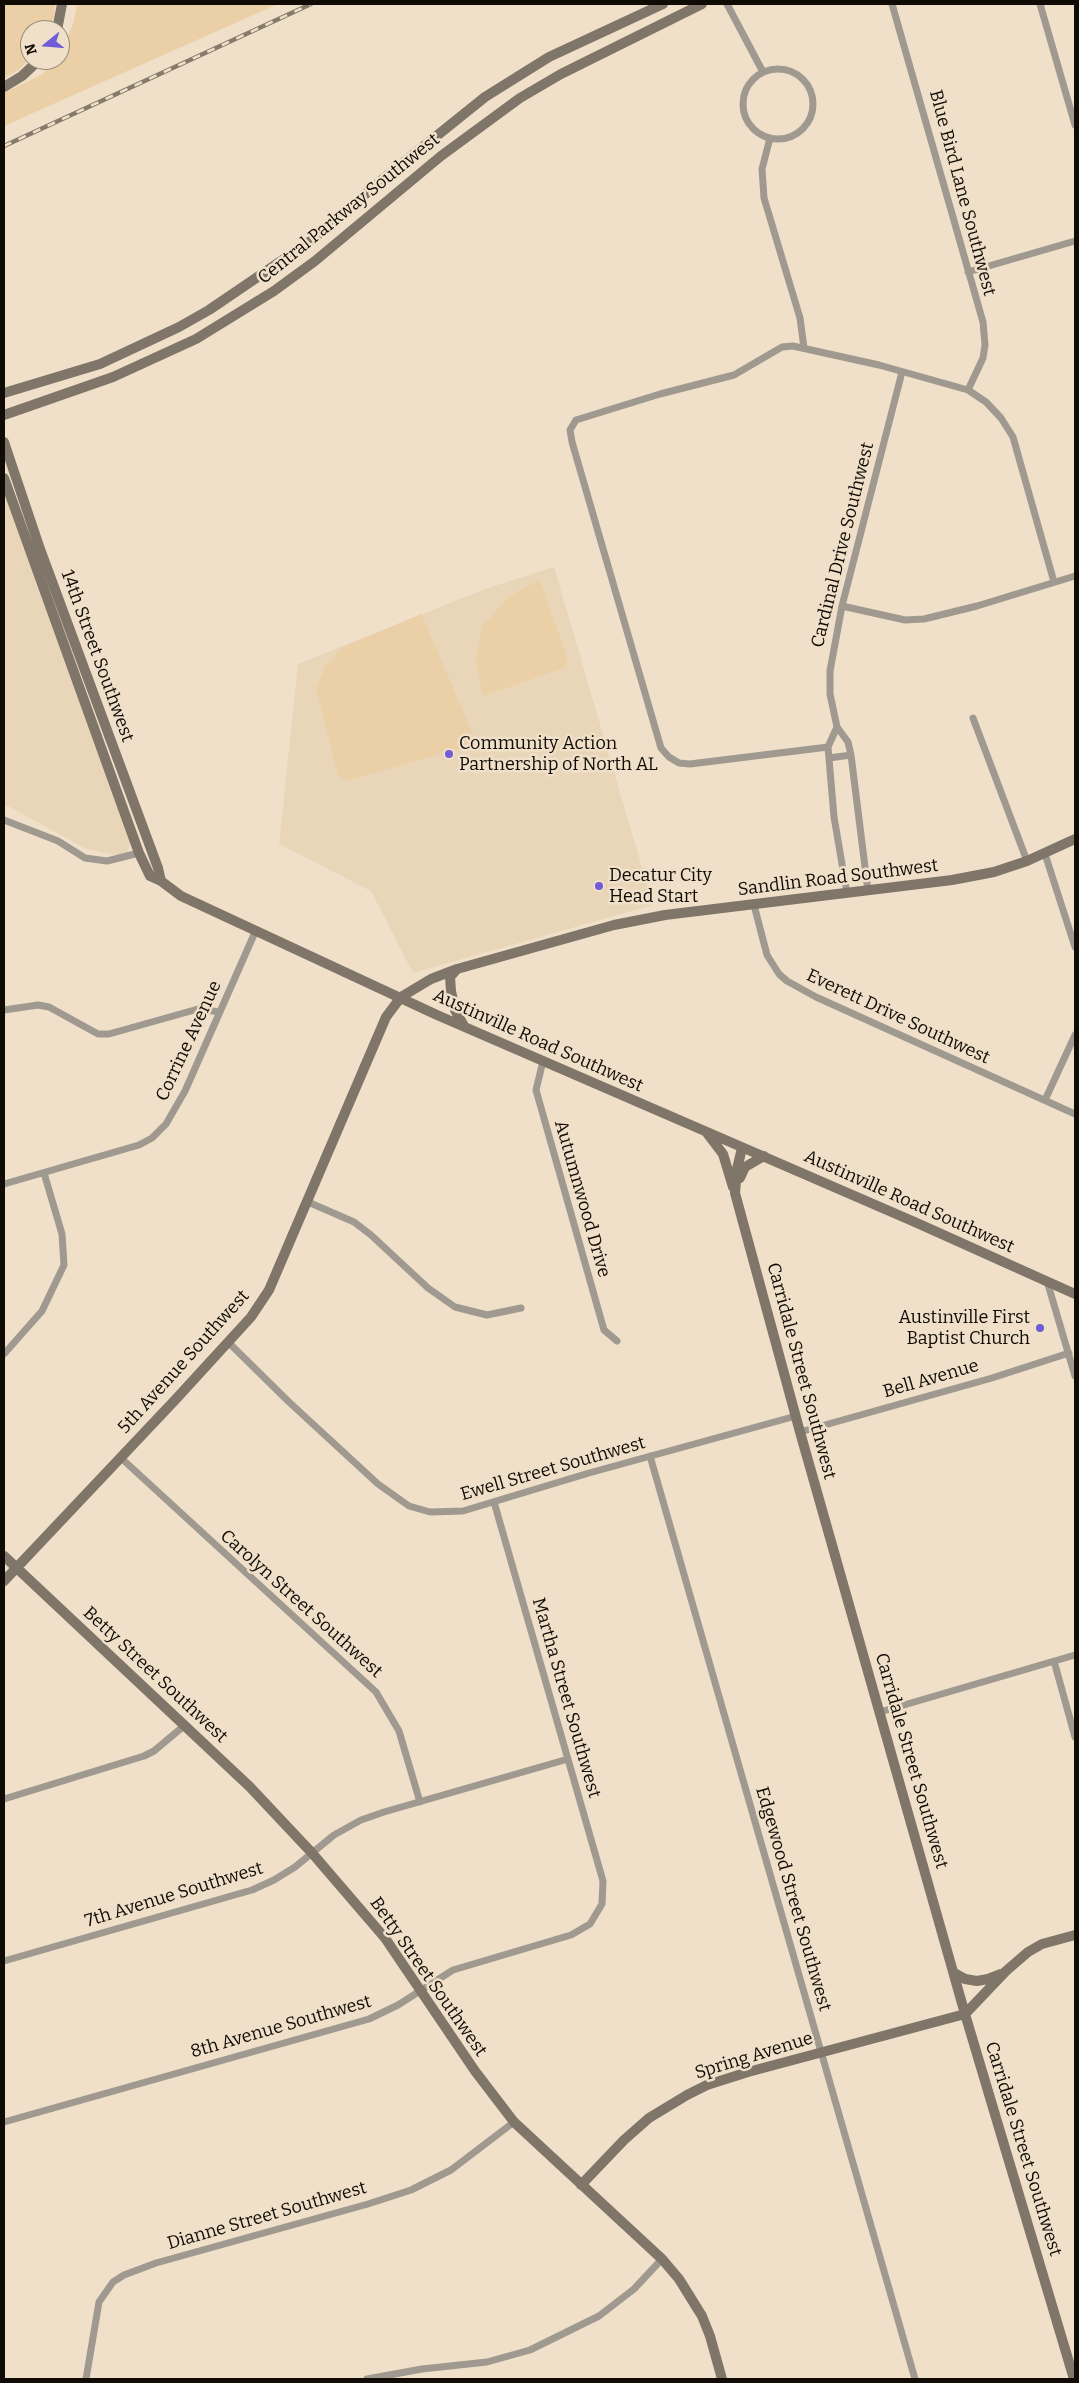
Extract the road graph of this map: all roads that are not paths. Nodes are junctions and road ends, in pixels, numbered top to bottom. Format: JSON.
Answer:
{"nodes":[{"id":1,"x":62,"y":4,"type":"edge"},
{"id":2,"x":663,"y":4,"type":"edge"},
{"id":3,"x":702,"y":4,"type":"edge"},
{"id":4,"x":727,"y":4,"type":"edge"},
{"id":5,"x":892,"y":4,"type":"edge"},
{"id":6,"x":1040,"y":4,"type":"edge"},
{"id":7,"x":59,"y":20,"type":"edge"},
{"id":8,"x":28,"y":70,"type":"edge"},
{"id":9,"x":763,"y":72,"type":"junction"},
{"id":10,"x":4,"y":87,"type":"edge"},
{"id":11,"x":1075,"y":125,"type":"edge"},
{"id":12,"x":770,"y":138,"type":"junction"},
{"id":13,"x":1075,"y":241,"type":"edge"},
{"id":14,"x":968,"y":272,"type":"junction"},
{"id":15,"x":804,"y":348,"type":"junction"},
{"id":16,"x":902,"y":372,"type":"junction"},
{"id":17,"x":968,"y":390,"type":"junction"},
{"id":18,"x":4,"y":393,"type":"edge"},
{"id":19,"x":4,"y":415,"type":"edge"},
{"id":20,"x":4,"y":442,"type":"edge"},
{"id":21,"x":4,"y":478,"type":"edge"},
{"id":22,"x":1075,"y":576,"type":"edge"},
{"id":23,"x":1054,"y":582,"type":"junction"},
{"id":24,"x":842,"y":606,"type":"junction"},
{"id":25,"x":973,"y":718,"type":"dead end"},
{"id":26,"x":837,"y":727,"type":"junction"},
{"id":27,"x":828,"y":747,"type":"junction"},
{"id":28,"x":851,"y":755,"type":"junction"},
{"id":29,"x":829,"y":758,"type":"junction"},
{"id":30,"x":4,"y":820,"type":"edge"},
{"id":31,"x":1075,"y":839,"type":"edge"},
{"id":32,"x":139,"y":853,"type":"junction"},
{"id":33,"x":1045,"y":854,"type":"junction"},
{"id":34,"x":1027,"y":861,"type":"junction"},
{"id":35,"x":161,"y":881,"type":"junction"},
{"id":36,"x":868,"y":891,"type":"junction"},
{"id":37,"x":848,"y":893,"type":"junction"},
{"id":38,"x":754,"y":905,"type":"junction"},
{"id":39,"x":256,"y":930,"type":"junction"},
{"id":40,"x":1075,"y":947,"type":"edge"},
{"id":41,"x":457,"y":969,"type":"junction"},
{"id":42,"x":401,"y":997,"type":"junction"},
{"id":43,"x":4,"y":1010,"type":"edge"},
{"id":44,"x":220,"y":1012,"type":"junction"},
{"id":45,"x":464,"y":1026,"type":"junction"},
{"id":46,"x":1075,"y":1035,"type":"edge"},
{"id":47,"x":543,"y":1061,"type":"junction"},
{"id":48,"x":1045,"y":1100,"type":"junction"},
{"id":49,"x":1075,"y":1114,"type":"edge"},
{"id":50,"x":706,"y":1132,"type":"junction"},
{"id":51,"x":742,"y":1148,"type":"junction"},
{"id":52,"x":764,"y":1156,"type":"junction"},
{"id":53,"x":44,"y":1173,"type":"junction"},
{"id":54,"x":4,"y":1184,"type":"edge"},
{"id":55,"x":736,"y":1193,"type":"junction"},
{"id":56,"x":308,"y":1202,"type":"junction"},
{"id":57,"x":1046,"y":1281,"type":"junction"},
{"id":58,"x":1075,"y":1294,"type":"edge"},
{"id":59,"x":521,"y":1308,"type":"dead end"},
{"id":60,"x":617,"y":1340,"type":"dead end"},
{"id":61,"x":228,"y":1342,"type":"junction"},
{"id":62,"x":4,"y":1354,"type":"edge"},
{"id":63,"x":1069,"y":1354,"type":"junction"},
{"id":64,"x":1075,"y":1376,"type":"edge"},
{"id":65,"x":796,"y":1416,"type":"junction"},
{"id":66,"x":800,"y":1432,"type":"junction"},
{"id":67,"x":650,"y":1456,"type":"junction"},
{"id":68,"x":120,"y":1457,"type":"junction"},
{"id":69,"x":494,"y":1502,"type":"junction"},
{"id":70,"x":4,"y":1556,"type":"edge"},
{"id":71,"x":16,"y":1567,"type":"junction"},
{"id":72,"x":4,"y":1581,"type":"edge"},
{"id":73,"x":1075,"y":1655,"type":"edge"},
{"id":74,"x":1054,"y":1662,"type":"junction"},
{"id":75,"x":880,"y":1712,"type":"junction"},
{"id":76,"x":185,"y":1725,"type":"junction"},
{"id":77,"x":1075,"y":1737,"type":"edge"},
{"id":78,"x":568,"y":1759,"type":"junction"},
{"id":79,"x":4,"y":1798,"type":"edge"},
{"id":80,"x":420,"y":1802,"type":"junction"},
{"id":81,"x":312,"y":1853,"type":"junction"},
{"id":82,"x":602,"y":1904,"type":"joint"},
{"id":83,"x":1075,"y":1935,"type":"edge"},
{"id":84,"x":4,"y":1961,"type":"edge"},
{"id":85,"x":1006,"y":1971,"type":"junction"},
{"id":86,"x":954,"y":1973,"type":"junction"},
{"id":87,"x":421,"y":1990,"type":"junction"},
{"id":88,"x":965,"y":2014,"type":"junction"},
{"id":89,"x":821,"y":2052,"type":"junction"},
{"id":90,"x":4,"y":2122,"type":"edge"},
{"id":91,"x":514,"y":2122,"type":"junction"},
{"id":92,"x":581,"y":2185,"type":"junction"},
{"id":93,"x":662,"y":2260,"type":"junction"},
{"id":94,"x":86,"y":2379,"type":"edge"},
{"id":95,"x":367,"y":2379,"type":"edge"},
{"id":96,"x":722,"y":2379,"type":"edge"},
{"id":97,"x":915,"y":2379,"type":"edge"},
{"id":98,"x":1074,"y":2379,"type":"edge"}],
"edges":[{"from":1,"to":7,"type":"street"},
{"from":2,"to":18,"type":"street","name":"Central Parkway Southwest"},
{"from":3,"to":19,"type":"street","name":"Central Parkway Southwest"},
{"from":4,"to":9,"type":"street"},
{"from":5,"to":14,"type":"street","name":"Blue Bird Lane Southwest"},
{"from":6,"to":11,"type":"street"},
{"from":8,"to":10,"type":"street"},
{"from":9,"to":12,"type":"street"},
{"from":9,"to":12,"type":"street"},
{"from":12,"to":15,"type":"street"},
{"from":13,"to":14,"type":"street"},
{"from":14,"to":17,"type":"street","name":"Blue Bird Lane Southwest"},
{"from":15,"to":16,"type":"street"},
{"from":15,"to":27,"type":"street"},
{"from":16,"to":17,"type":"street"},
{"from":16,"to":24,"type":"street","name":"Cardinal Drive Southwest"},
{"from":17,"to":23,"type":"street"},
{"from":20,"to":35,"type":"street","name":"14th Street Southwest"},
{"from":21,"to":32,"type":"street","name":"14th Street Southwest"},
{"from":22,"to":23,"type":"street"},
{"from":23,"to":24,"type":"street"},
{"from":24,"to":26,"type":"street","name":"Cardinal Drive Southwest"},
{"from":25,"to":34,"type":"street"},
{"from":26,"to":27,"type":"street"},
{"from":26,"to":28,"type":"street","name":"Cardinal Drive Southwest"},
{"from":27,"to":29,"type":"street"},
{"from":28,"to":29,"type":"street"},
{"from":28,"to":36,"type":"street","name":"Cardinal Drive Southwest"},
{"from":29,"to":37,"type":"street"},
{"from":30,"to":32,"type":"street"},
{"from":31,"to":33,"type":"street","name":"Sandlin Road Southwest"},
{"from":32,"to":35,"type":"street","name":"Austinville Road Southwest"},
{"from":33,"to":34,"type":"street","name":"Sandlin Road Southwest"},
{"from":33,"to":40,"type":"street"},
{"from":34,"to":36,"type":"street","name":"Sandlin Road Southwest"},
{"from":35,"to":39,"type":"street","name":"Austinville Road Southwest"},
{"from":36,"to":37,"type":"street","name":"Sandlin Road Southwest"},
{"from":37,"to":38,"type":"street","name":"Sandlin Road Southwest"},
{"from":38,"to":41,"type":"street","name":"Sandlin Road Southwest"},
{"from":38,"to":48,"type":"street","name":"Everett Drive Southwest"},
{"from":39,"to":42,"type":"street","name":"Austinville Road Southwest"},
{"from":39,"to":44,"type":"street","name":"Corrine Avenue"},
{"from":41,"to":42,"type":"street","name":"Sandlin Road Southwest"},
{"from":41,"to":45,"type":"street"},
{"from":42,"to":45,"type":"street","name":"Austinville Road Southwest"},
{"from":42,"to":56,"type":"street","name":"5th Avenue Southwest"},
{"from":43,"to":44,"type":"street"},
{"from":44,"to":53,"type":"street","name":"Corrine Avenue"},
{"from":45,"to":47,"type":"street","name":"Austinville Road Southwest"},
{"from":46,"to":48,"type":"street"},
{"from":47,"to":50,"type":"street","name":"Austinville Road Southwest"},
{"from":47,"to":60,"type":"street","name":"Autumnwood Drive"},
{"from":48,"to":49,"type":"street","name":"Everett Drive Southwest"},
{"from":50,"to":51,"type":"street","name":"Austinville Road Southwest"},
{"from":50,"to":55,"type":"street"},
{"from":51,"to":52,"type":"street","name":"Austinville Road Southwest"},
{"from":51,"to":55,"type":"street","name":"Carridale Street Southwest"},
{"from":52,"to":55,"type":"street"},
{"from":52,"to":57,"type":"street","name":"Austinville Road Southwest"},
{"from":53,"to":54,"type":"street","name":"Corrine Avenue"},
{"from":53,"to":62,"type":"street"},
{"from":55,"to":65,"type":"street","name":"Carridale Street Southwest"},
{"from":56,"to":59,"type":"street"},
{"from":56,"to":61,"type":"street","name":"5th Avenue Southwest"},
{"from":57,"to":58,"type":"street","name":"Austinville Road Southwest"},
{"from":57,"to":63,"type":"street"},
{"from":61,"to":68,"type":"street","name":"5th Avenue Southwest"},
{"from":61,"to":69,"type":"street","name":"Ewell Street Southwest"},
{"from":63,"to":64,"type":"street"},
{"from":63,"to":66,"type":"street","name":"Bell Avenue"},
{"from":65,"to":66,"type":"street","name":"Carridale Street Southwest"},
{"from":65,"to":67,"type":"street","name":"Ewell Street Southwest"},
{"from":66,"to":75,"type":"street","name":"Carridale Street Southwest"},
{"from":67,"to":69,"type":"street","name":"Ewell Street Southwest"},
{"from":67,"to":89,"type":"street","name":"Edgewood Street Southwest"},
{"from":68,"to":71,"type":"street","name":"5th Avenue Southwest"},
{"from":68,"to":80,"type":"street","name":"Carolyn Street Southwest"},
{"from":69,"to":78,"type":"street","name":"Martha Street Southwest"},
{"from":70,"to":71,"type":"street","name":"Betty Street Southwest"},
{"from":71,"to":72,"type":"street","name":"5th Avenue Southwest"},
{"from":71,"to":76,"type":"street","name":"Betty Street Southwest"},
{"from":73,"to":74,"type":"street"},
{"from":74,"to":75,"type":"street"},
{"from":74,"to":77,"type":"street"},
{"from":75,"to":86,"type":"street","name":"Carridale Street Southwest"},
{"from":76,"to":79,"type":"street"},
{"from":76,"to":81,"type":"street","name":"Betty Street Southwest"},
{"from":78,"to":80,"type":"street","name":"7th Avenue Southwest"},
{"from":78,"to":82,"type":"street","name":"Martha Street Southwest"},
{"from":80,"to":81,"type":"street","name":"7th Avenue Southwest"},
{"from":81,"to":84,"type":"street","name":"7th Avenue Southwest"},
{"from":81,"to":87,"type":"street","name":"Betty Street Southwest"},
{"from":82,"to":87,"type":"street","name":"8th Avenue Southwest"},
{"from":83,"to":85,"type":"street"},
{"from":85,"to":86,"type":"street"},
{"from":85,"to":88,"type":"street"},
{"from":86,"to":88,"type":"street","name":"Carridale Street Southwest"},
{"from":87,"to":90,"type":"street","name":"8th Avenue Southwest"},
{"from":87,"to":91,"type":"street","name":"Betty Street Southwest"},
{"from":88,"to":89,"type":"street","name":"Spring Avenue"},
{"from":88,"to":98,"type":"street","name":"Carridale Street Southwest"},
{"from":89,"to":92,"type":"street","name":"Spring Avenue"},
{"from":89,"to":97,"type":"street","name":"Edgewood Street Southwest"},
{"from":91,"to":92,"type":"street","name":"Betty Street Southwest"},
{"from":91,"to":94,"type":"street","name":"Dianne Street Southwest"},
{"from":92,"to":93,"type":"street","name":"Betty Street Southwest"},
{"from":93,"to":95,"type":"street"},
{"from":93,"to":96,"type":"street","name":"Betty Street Southwest"}]}
